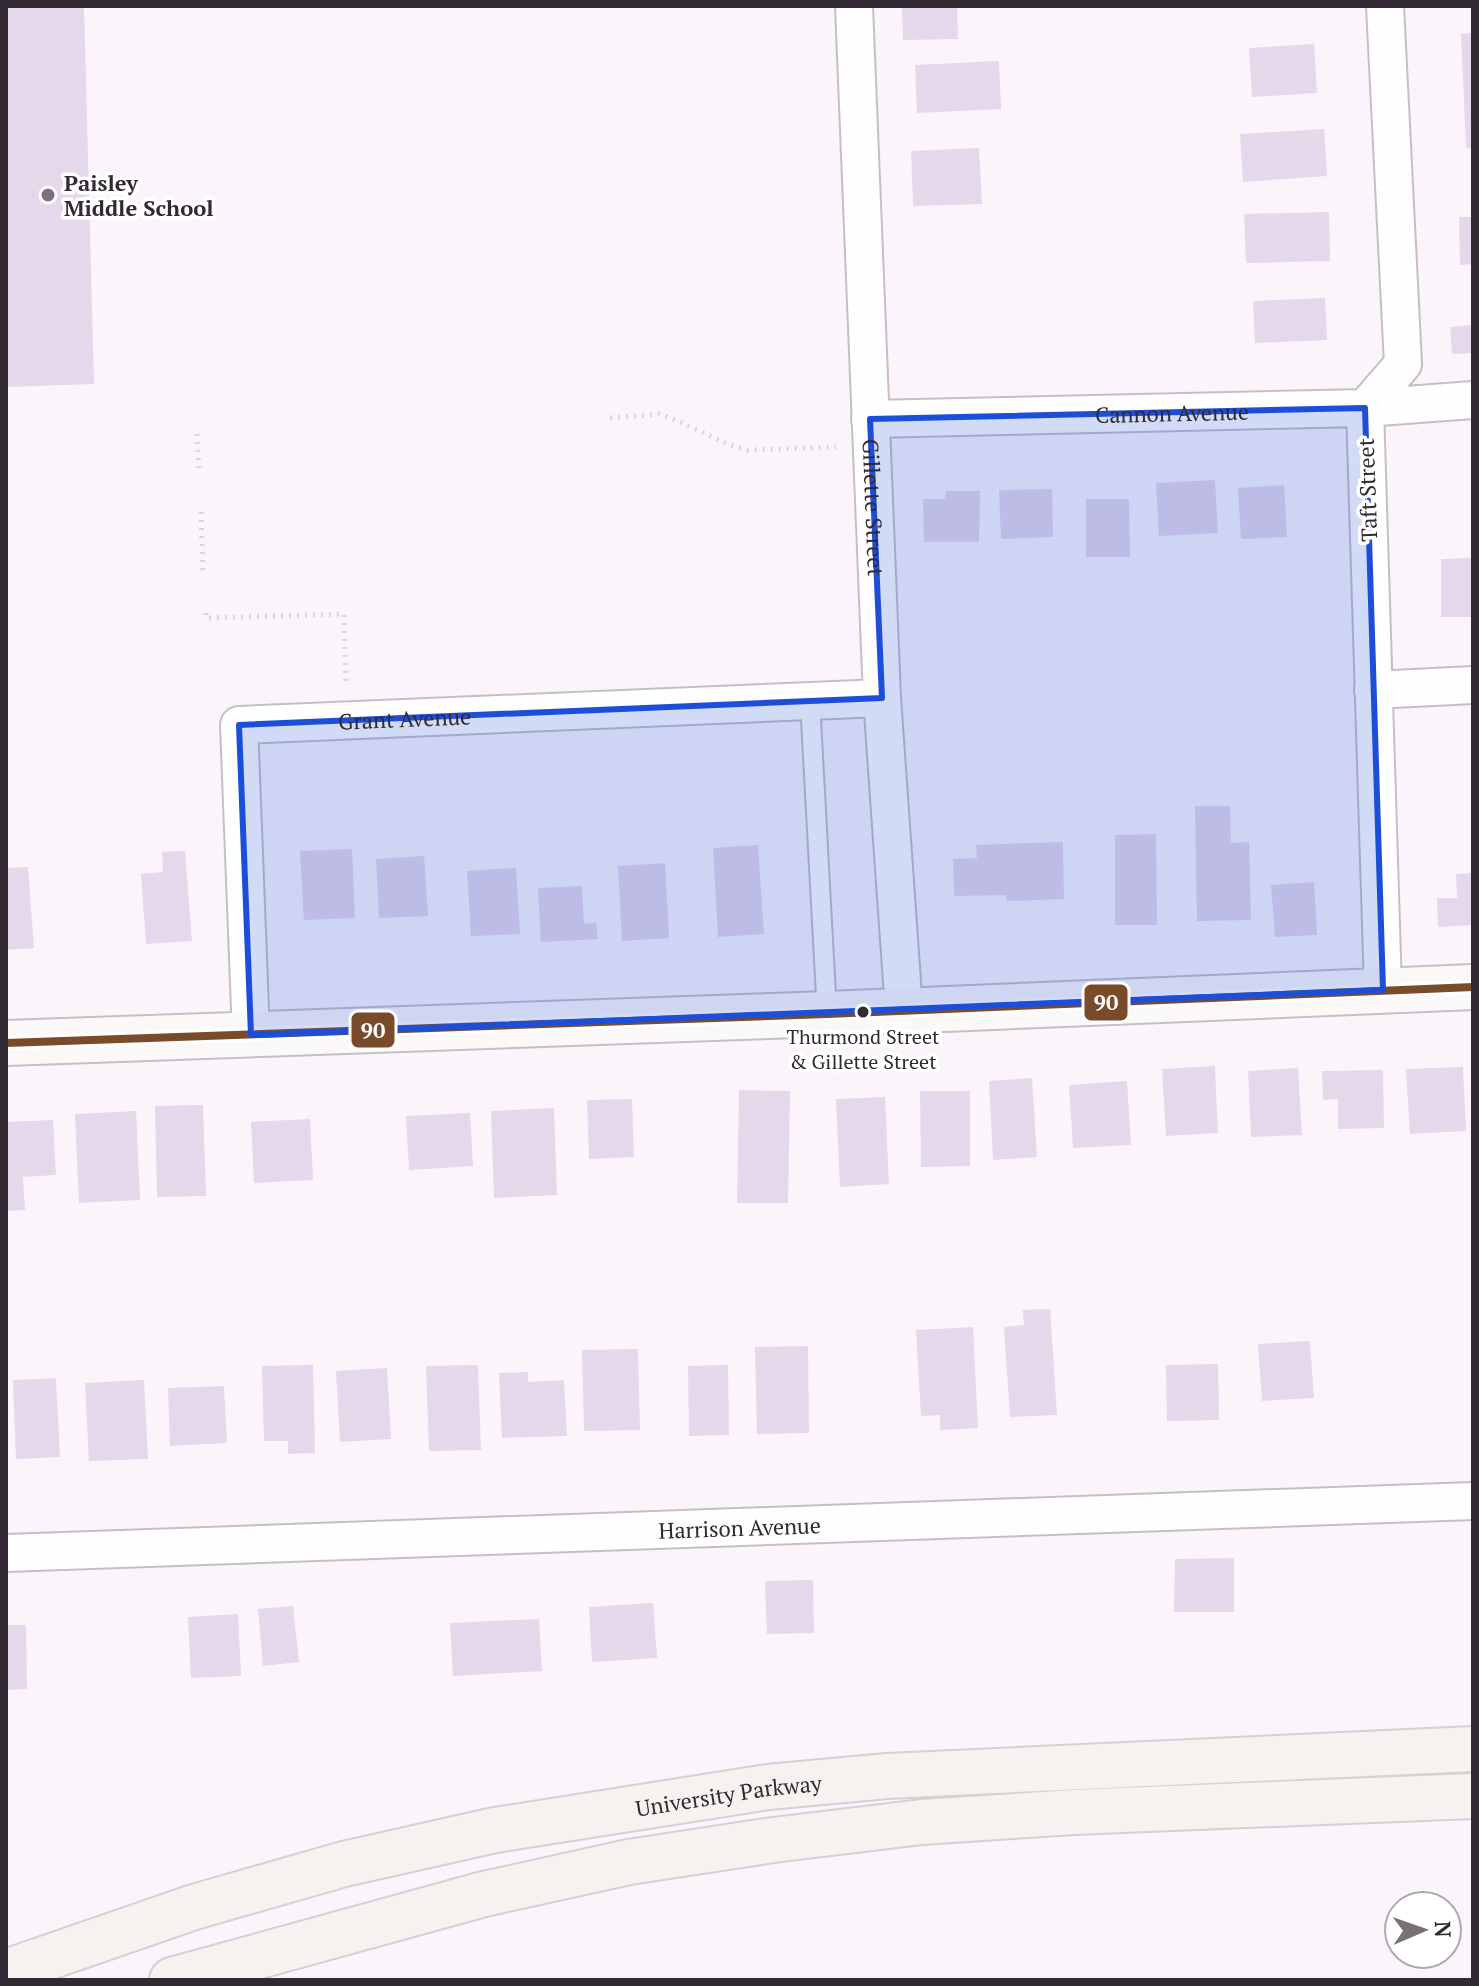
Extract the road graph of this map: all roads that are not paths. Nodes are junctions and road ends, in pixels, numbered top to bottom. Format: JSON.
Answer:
{"nodes":[{"id":1,"x":854,"y":6,"type":"edge"},
{"id":2,"x":1385,"y":6,"type":"edge"},
{"id":3,"x":1473,"y":400,"type":"edge"},
{"id":4,"x":1365,"y":408,"type":"junction"},
{"id":5,"x":870,"y":419,"type":"junction"},
{"id":6,"x":1473,"y":685,"type":"edge"},
{"id":7,"x":1373,"y":690,"type":"junction"},
{"id":8,"x":882,"y":698,"type":"junction"},
{"id":9,"x":810,"y":701,"type":"junction"},
{"id":10,"x":1473,"y":987,"type":"edge"},
{"id":11,"x":1383,"y":990,"type":"junction"},
{"id":12,"x":904,"y":1010,"type":"junction"},
{"id":13,"x":827,"y":1014,"type":"junction"},
{"id":14,"x":251,"y":1035,"type":"junction"},
{"id":15,"x":6,"y":1043,"type":"edge"},
{"id":16,"x":1473,"y":1501,"type":"edge"},
{"id":17,"x":6,"y":1553,"type":"edge"},
{"id":18,"x":1473,"y":1749,"type":"edge"},
{"id":19,"x":1473,"y":1796,"type":"edge"},
{"id":20,"x":6,"y":1972,"type":"edge"},
{"id":21,"x":172,"y":1980,"type":"edge"}],
"edges":[{"from":1,"to":5,"type":"street","name":"Gillette Street"},
{"from":2,"to":4,"type":"street","name":"Taft Street"},
{"from":3,"to":4,"type":"street","name":"Cannon Avenue"},
{"from":4,"to":5,"type":"street","name":"Cannon Avenue"},
{"from":4,"to":7,"type":"street","name":"Taft Street"},
{"from":5,"to":8,"type":"street","name":"Gillette Street"},
{"from":6,"to":7,"type":"street"},
{"from":7,"to":11,"type":"street","name":"Taft Street"},
{"from":8,"to":9,"type":"street","name":"Grant Avenue"},
{"from":8,"to":12,"type":"street","name":"Gillette Street"},
{"from":9,"to":13,"type":"lane"},
{"from":9,"to":14,"type":"street","name":"Grant Avenue"},
{"from":10,"to":11,"type":"street"},
{"from":11,"to":12,"type":"street"},
{"from":12,"to":13,"type":"street"},
{"from":13,"to":14,"type":"street"},
{"from":14,"to":15,"type":"street"},
{"from":16,"to":17,"type":"street","name":"Harrison Avenue"},
{"from":18,"to":20,"type":"main road","name":"University Parkway"},
{"from":19,"to":21,"type":"main road"}]}
